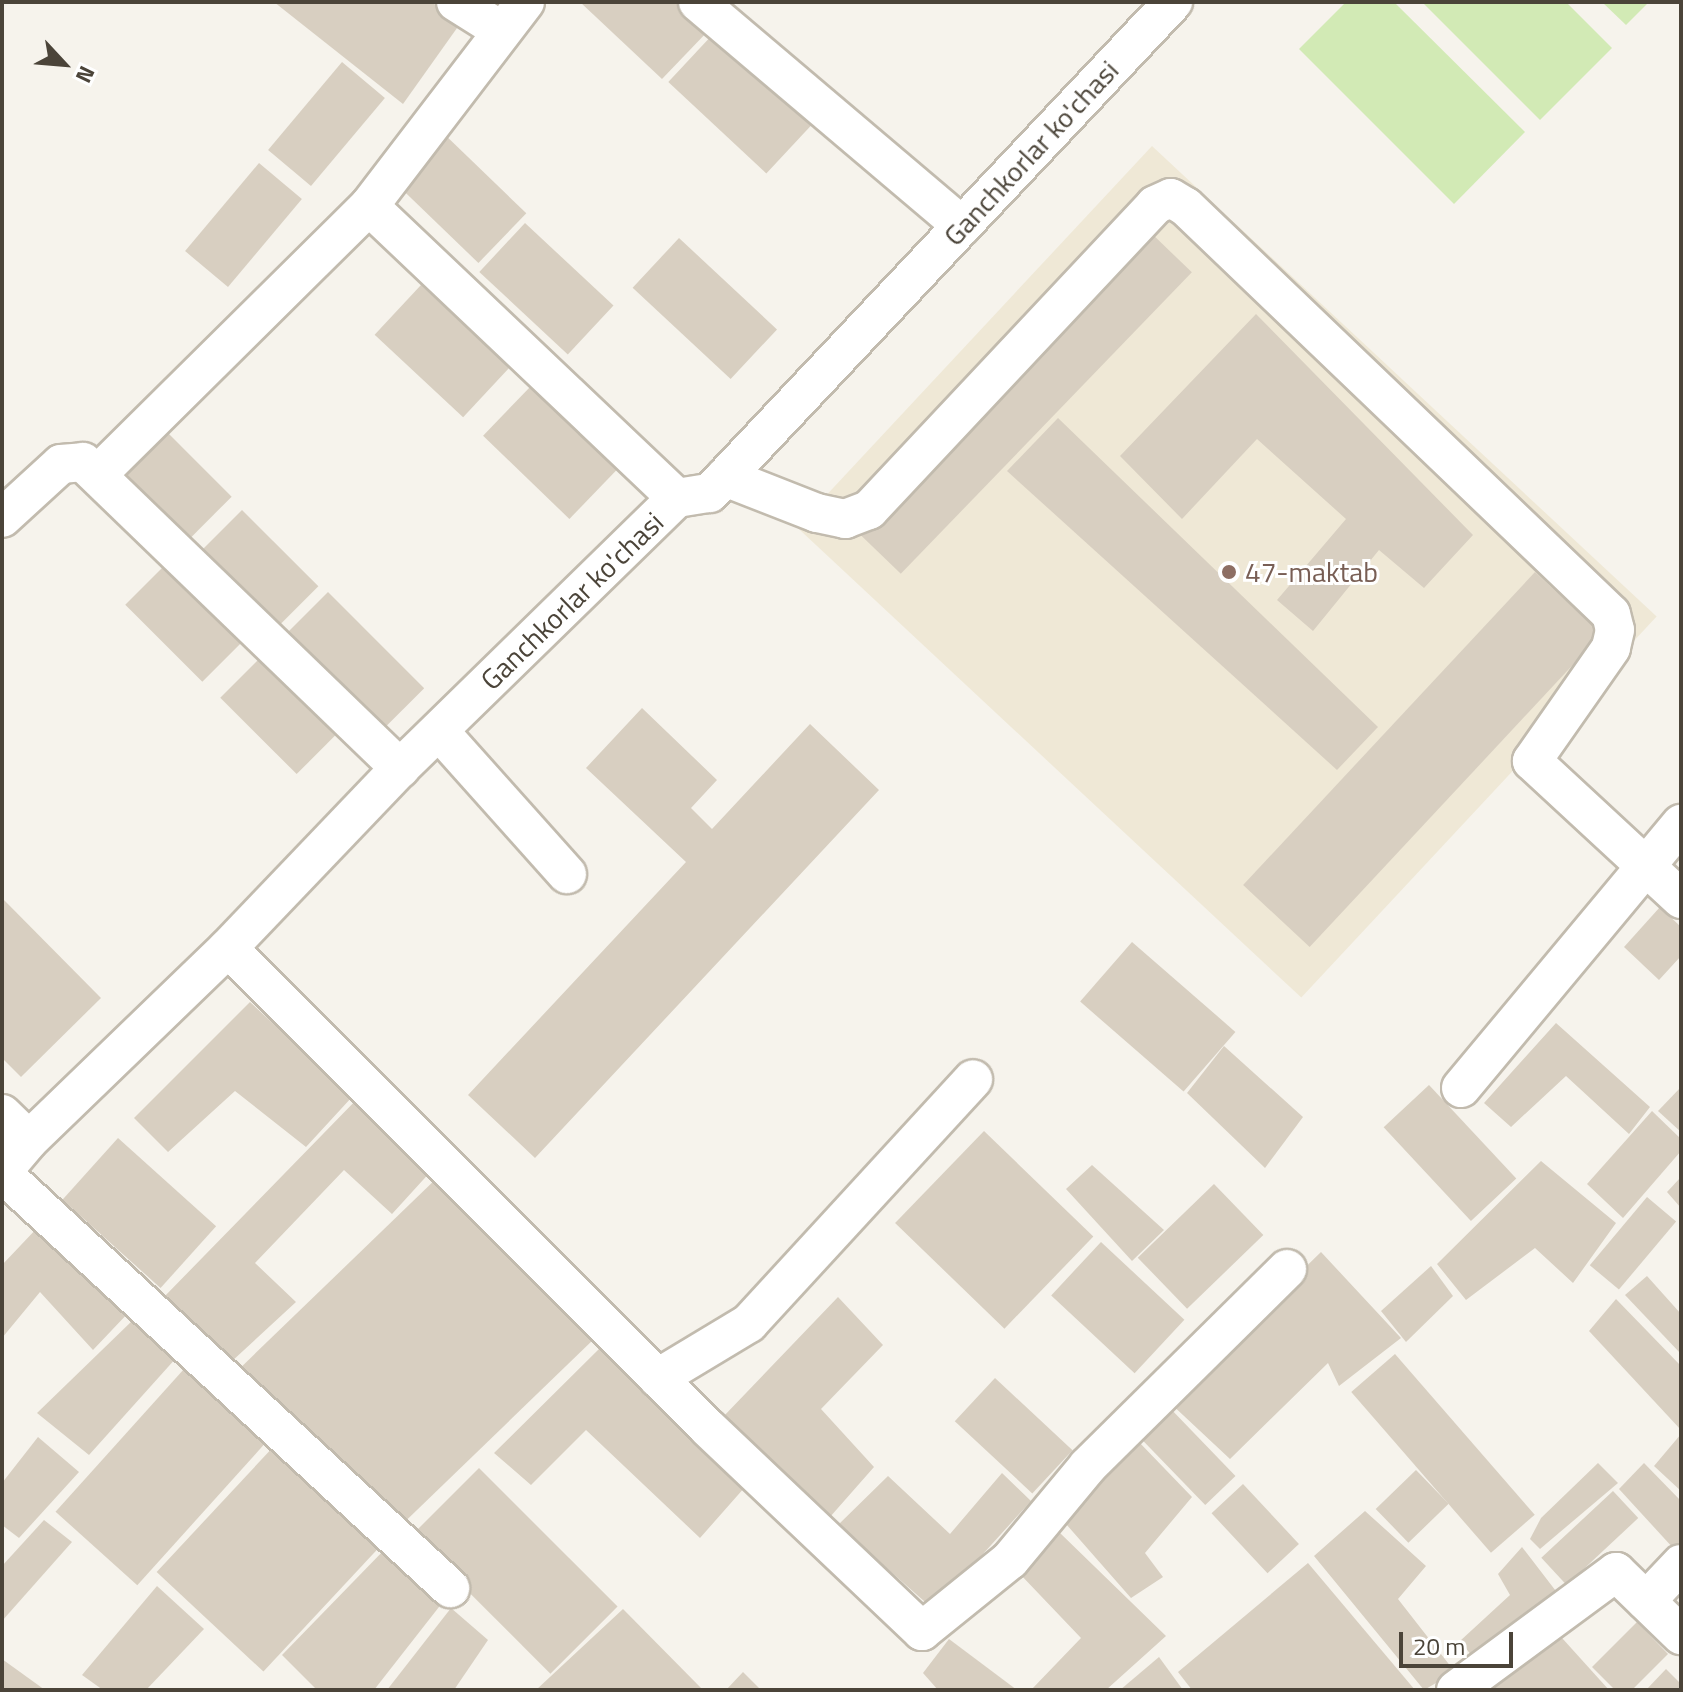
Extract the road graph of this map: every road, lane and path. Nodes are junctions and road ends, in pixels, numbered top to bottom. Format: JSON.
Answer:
{"nodes":[{"id":1,"x":456,"y":2,"type":"edge"},
{"id":2,"x":698,"y":2,"type":"edge"},
{"id":3,"x":1173,"y":2,"type":"edge"},
{"id":4,"x":514,"y":16,"type":"edge"},
{"id":5,"x":369,"y":206,"type":"junction"},
{"id":6,"x":962,"y":226,"type":"junction"},
{"id":7,"x":98,"y":474,"type":"junction"},
{"id":8,"x":725,"y":477,"type":"junction"},
{"id":9,"x":677,"y":498,"type":"junction"},
{"id":10,"x":2,"y":518,"type":"edge"},
{"id":11,"x":439,"y":731,"type":"junction"},
{"id":12,"x":400,"y":768,"type":"junction"},
{"id":13,"x":1681,"y":824,"type":"edge"},
{"id":14,"x":1645,"y":864,"type":"junction"},
{"id":15,"x":567,"y":874,"type":"dead end"},
{"id":16,"x":1681,"y":899,"type":"edge"},
{"id":17,"x":228,"y":948,"type":"junction"},
{"id":18,"x":973,"y":1079,"type":"dead end"},
{"id":19,"x":1461,"y":1088,"type":"dead end"},
{"id":20,"x":15,"y":1127,"type":"edge"},
{"id":21,"x":2,"y":1173,"type":"edge"},
{"id":22,"x":1287,"y":1269,"type":"dead end"},
{"id":23,"x":658,"y":1378,"type":"junction"},
{"id":24,"x":1681,"y":1564,"type":"edge"},
{"id":25,"x":450,"y":1588,"type":"dead end"},
{"id":26,"x":1646,"y":1601,"type":"junction"},
{"id":27,"x":1681,"y":1635,"type":"edge"},
{"id":28,"x":1456,"y":1690,"type":"edge"}],
"edges":[{"from":1,"to":4,"type":"street"},
{"from":2,"to":6,"type":"street"},
{"from":3,"to":6,"type":"street","name":"Ganchkorlar ko'chasi"},
{"from":4,"to":5,"type":"street"},
{"from":5,"to":7,"type":"street"},
{"from":5,"to":9,"type":"street"},
{"from":6,"to":8,"type":"street","name":"Ganchkorlar ko'chasi"},
{"from":7,"to":10,"type":"street"},
{"from":7,"to":12,"type":"street"},
{"from":8,"to":9,"type":"street","name":"Ganchkorlar ko'chasi"},
{"from":8,"to":14,"type":"street"},
{"from":9,"to":11,"type":"street","name":"Ganchkorlar ko'chasi"},
{"from":11,"to":12,"type":"street","name":"Ganchkorlar ko'chasi"},
{"from":11,"to":15,"type":"street"},
{"from":12,"to":17,"type":"street","name":"Ganchkorlar ko'chasi"},
{"from":13,"to":14,"type":"street"},
{"from":14,"to":16,"type":"street"},
{"from":14,"to":19,"type":"street"},
{"from":17,"to":20,"type":"street","name":"Ganchkorlar ko'chasi"},
{"from":17,"to":23,"type":"street"},
{"from":18,"to":23,"type":"street"},
{"from":20,"to":21,"type":"street","name":"Ganchkorlar ko'chasi"},
{"from":21,"to":25,"type":"street"},
{"from":22,"to":23,"type":"street"},
{"from":24,"to":26,"type":"street"},
{"from":26,"to":27,"type":"street"},
{"from":26,"to":28,"type":"street"}]}
